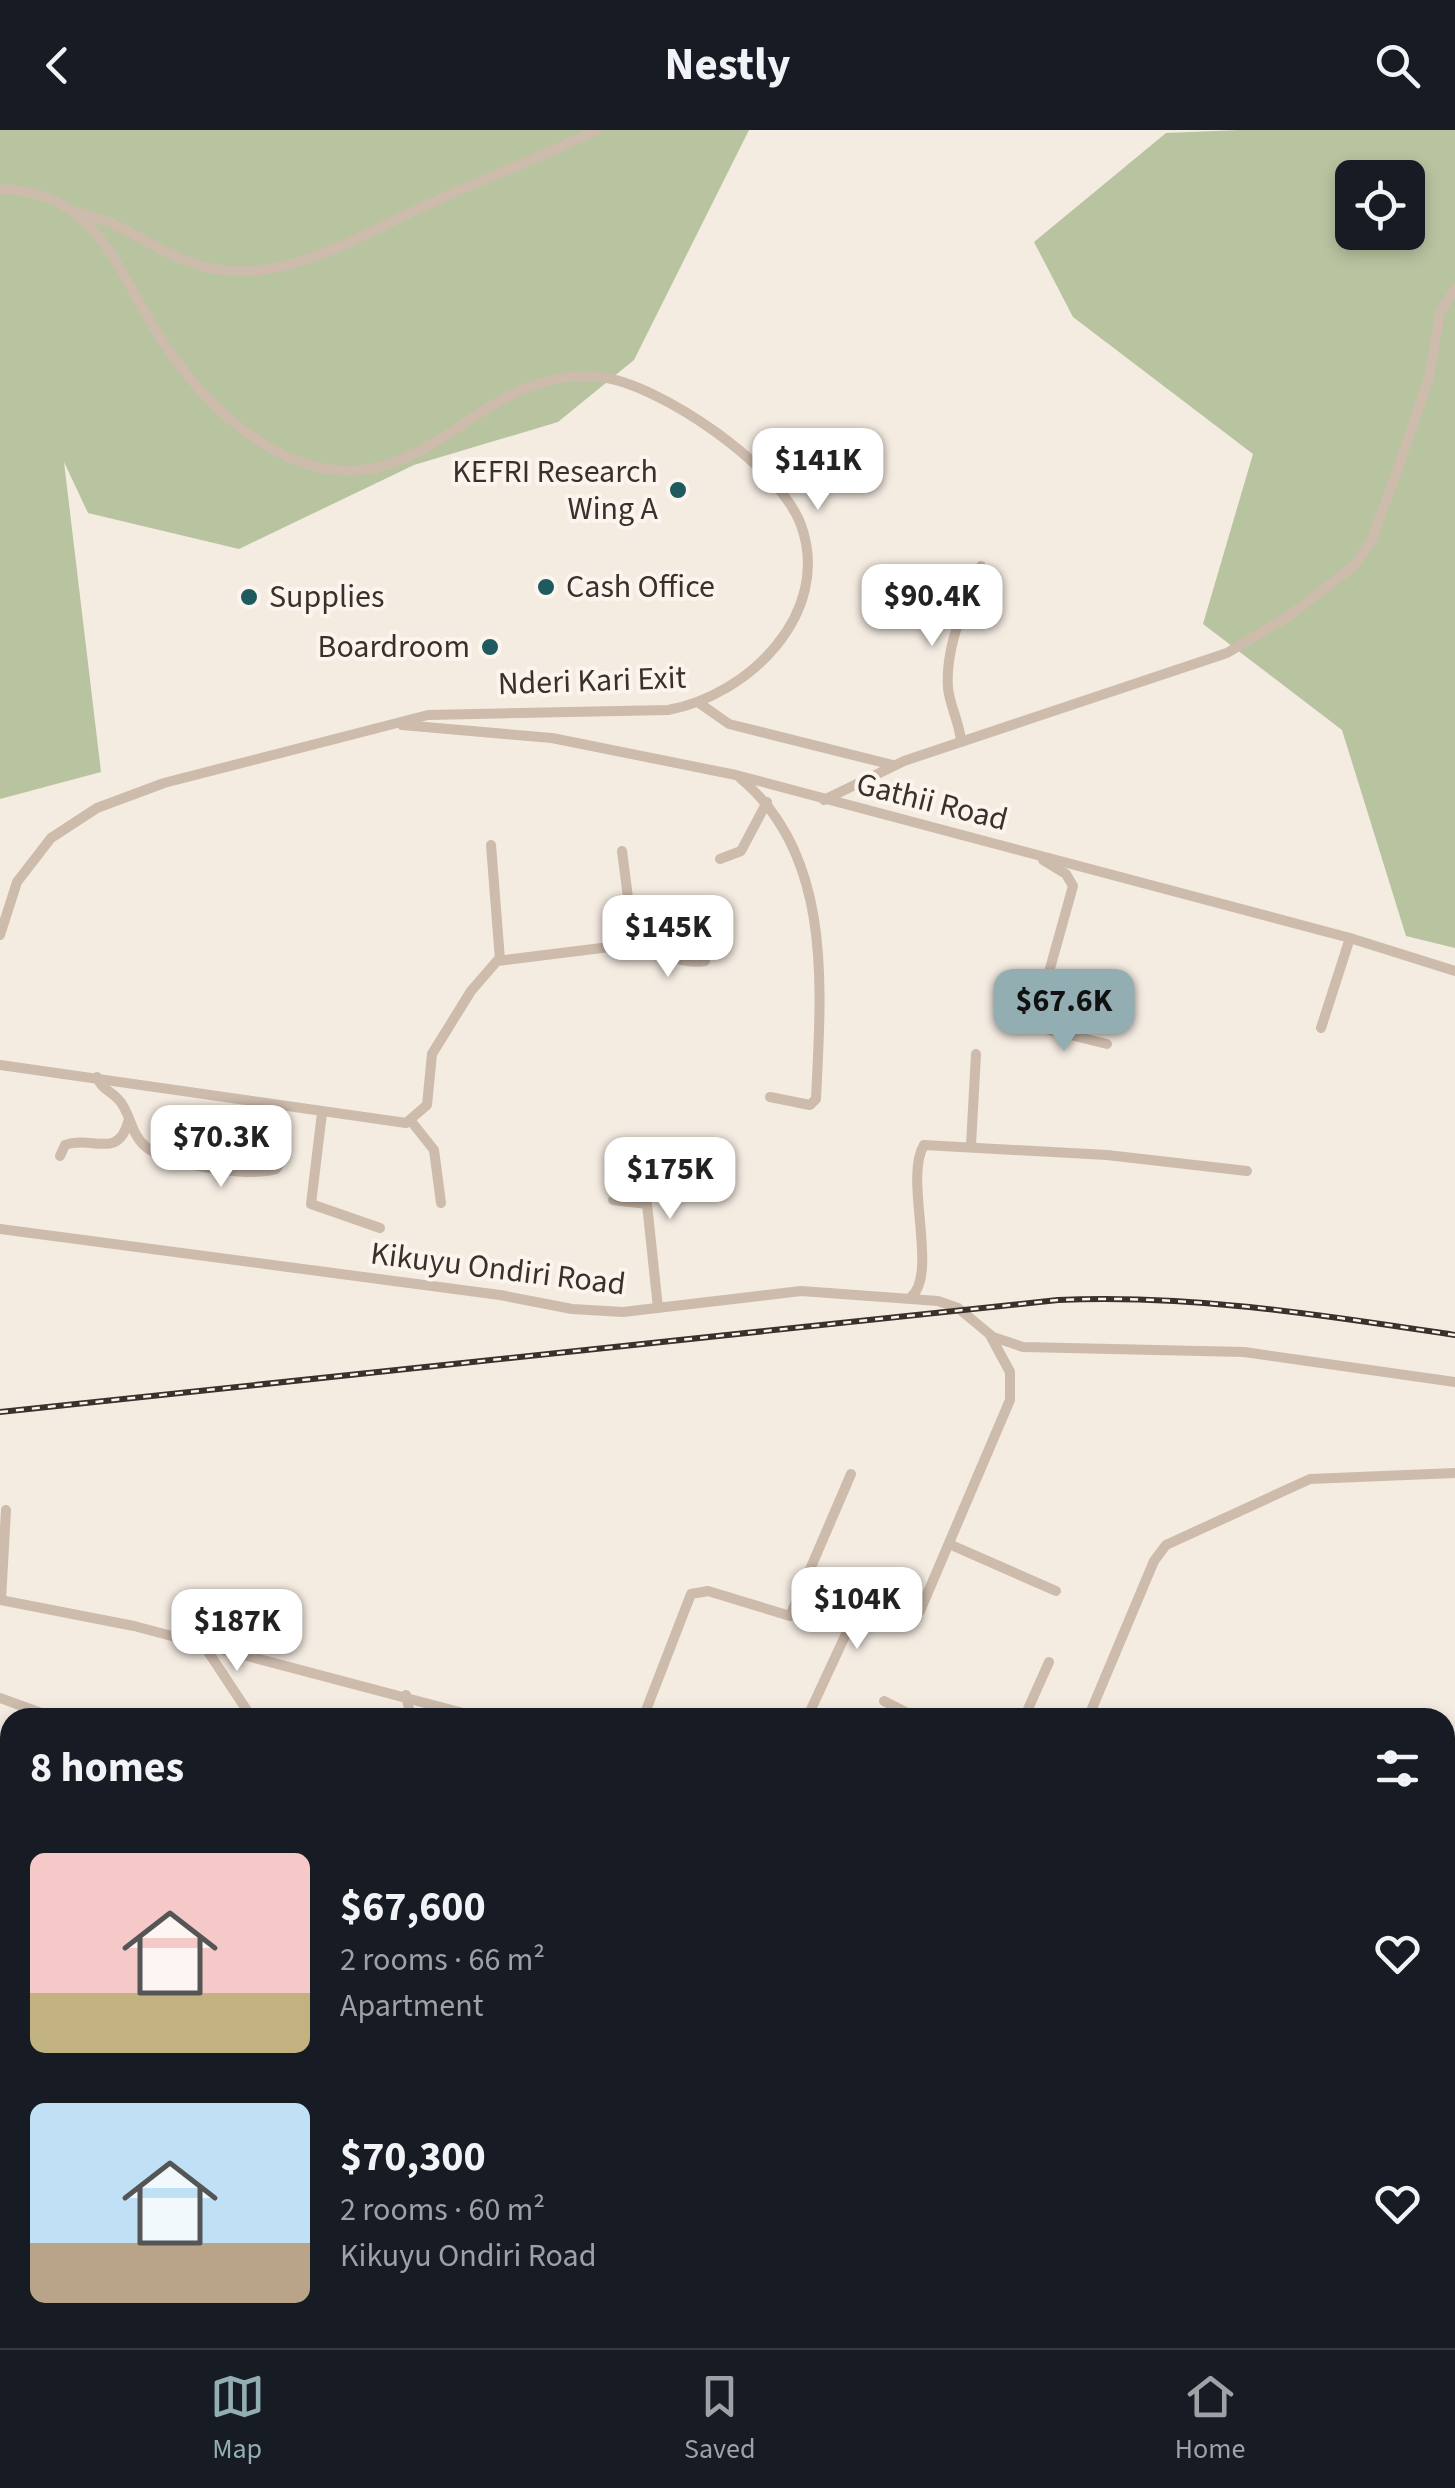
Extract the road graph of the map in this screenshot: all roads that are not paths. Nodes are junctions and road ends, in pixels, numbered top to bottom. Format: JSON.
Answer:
{"nodes":[{"id":1,"x":596,"y":130,"type":"edge"},
{"id":2,"x":0,"y":188,"type":"edge"},
{"id":3,"x":73,"y":212,"type":"junction"},
{"id":4,"x":1455,"y":290,"type":"edge"},
{"id":5,"x":980,"y":566,"type":"dead end"},
{"id":6,"x":699,"y":703,"type":"junction"},
{"id":7,"x":389,"y":724,"type":"junction"},
{"id":8,"x":961,"y":742,"type":"junction"},
{"id":9,"x":894,"y":765,"type":"junction"},
{"id":10,"x":736,"y":775,"type":"junction"},
{"id":11,"x":824,"y":800,"type":"junction"},
{"id":12,"x":768,"y":802,"type":"junction"},
{"id":13,"x":491,"y":845,"type":"dead end"},
{"id":14,"x":622,"y":851,"type":"dead end"},
{"id":15,"x":1036,"y":855,"type":"junction"},
{"id":16,"x":720,"y":858,"type":"dead end"},
{"id":17,"x":0,"y":935,"type":"edge"},
{"id":18,"x":1350,"y":938,"type":"junction"},
{"id":19,"x":634,"y":944,"type":"junction"},
{"id":20,"x":500,"y":960,"type":"junction"},
{"id":21,"x":705,"y":962,"type":"dead end"},
{"id":22,"x":1455,"y":970,"type":"edge"},
{"id":23,"x":1322,"y":1028,"type":"dead end"},
{"id":24,"x":1107,"y":1044,"type":"dead end"},
{"id":25,"x":976,"y":1054,"type":"dead end"},
{"id":26,"x":0,"y":1065,"type":"edge"},
{"id":27,"x":97,"y":1077,"type":"junction"},
{"id":28,"x":770,"y":1097,"type":"dead end"},
{"id":29,"x":322,"y":1114,"type":"junction"},
{"id":30,"x":128,"y":1121,"type":"junction"},
{"id":31,"x":412,"y":1121,"type":"junction"},
{"id":32,"x":281,"y":1128,"type":"dead end"},
{"id":33,"x":972,"y":1146,"type":"junction"},
{"id":34,"x":60,"y":1156,"type":"dead end"},
{"id":35,"x":1248,"y":1171,"type":"dead end"},
{"id":36,"x":613,"y":1200,"type":"dead end"},
{"id":37,"x":440,"y":1203,"type":"dead end"},
{"id":38,"x":0,"y":1228,"type":"edge"},
{"id":39,"x":380,"y":1228,"type":"dead end"},
{"id":40,"x":909,"y":1298,"type":"junction"},
{"id":41,"x":658,"y":1308,"type":"junction"},
{"id":42,"x":990,"y":1335,"type":"junction"},
{"id":43,"x":1455,"y":1382,"type":"edge"},
{"id":44,"x":1455,"y":1473,"type":"edge"},
{"id":45,"x":852,"y":1474,"type":"dead end"},
{"id":46,"x":6,"y":1510,"type":"dead end"},
{"id":47,"x":949,"y":1544,"type":"junction"},
{"id":48,"x":1056,"y":1592,"type":"dead end"},
{"id":49,"x":0,"y":1600,"type":"edge"},
{"id":50,"x":202,"y":1643,"type":"junction"},
{"id":51,"x":1049,"y":1662,"type":"dead end"},
{"id":52,"x":406,"y":1695,"type":"junction"},
{"id":53,"x":0,"y":1698,"type":"edge"},
{"id":54,"x":884,"y":1701,"type":"dead end"},
{"id":55,"x":27,"y":1708,"type":"edge"},
{"id":56,"x":245,"y":1708,"type":"edge"},
{"id":57,"x":409,"y":1708,"type":"edge"},
{"id":58,"x":449,"y":1708,"type":"edge"},
{"id":59,"x":647,"y":1708,"type":"edge"},
{"id":60,"x":811,"y":1708,"type":"edge"},
{"id":61,"x":898,"y":1708,"type":"edge"},
{"id":62,"x":1028,"y":1708,"type":"edge"},
{"id":63,"x":1092,"y":1708,"type":"edge"},
{"id":64,"x":0,"y":1792,"type":"edge"},
{"id":65,"x":0,"y":1802,"type":"edge"}],
"edges":[{"from":1,"to":3,"type":"street"},
{"from":2,"to":3,"type":"street","name":"Nderi Kari Exit"},
{"from":3,"to":6,"type":"street","name":"Nderi Kari Exit"},
{"from":4,"to":8,"type":"street"},
{"from":5,"to":8,"type":"street"},
{"from":6,"to":7,"type":"street","name":"Nderi Kari Exit"},
{"from":6,"to":9,"type":"street"},
{"from":7,"to":10,"type":"street","name":"Gathii Road"},
{"from":7,"to":17,"type":"street","name":"Nderi Kari Exit"},
{"from":8,"to":9,"type":"street"},
{"from":9,"to":11,"type":"street"},
{"from":10,"to":11,"type":"street","name":"Gathii Road"},
{"from":10,"to":12,"type":"street"},
{"from":11,"to":15,"type":"street","name":"Gathii Road"},
{"from":12,"to":16,"type":"street"},
{"from":12,"to":28,"type":"street"},
{"from":13,"to":20,"type":"street"},
{"from":14,"to":19,"type":"street"},
{"from":15,"to":18,"type":"street","name":"Gathii Road"},
{"from":15,"to":24,"type":"street"},
{"from":18,"to":22,"type":"street","name":"Gathii Road"},
{"from":18,"to":23,"type":"street"},
{"from":19,"to":20,"type":"street"},
{"from":19,"to":21,"type":"street"},
{"from":20,"to":31,"type":"street"},
{"from":25,"to":33,"type":"street"},
{"from":26,"to":27,"type":"street"},
{"from":27,"to":29,"type":"street"},
{"from":27,"to":30,"type":"street"},
{"from":29,"to":31,"type":"street"},
{"from":29,"to":39,"type":"street"},
{"from":30,"to":32,"type":"street"},
{"from":30,"to":34,"type":"street"},
{"from":31,"to":37,"type":"street"},
{"from":33,"to":35,"type":"street"},
{"from":33,"to":40,"type":"street"},
{"from":36,"to":41,"type":"street"},
{"from":38,"to":41,"type":"street","name":"Kikuyu Ondiri Road"},
{"from":40,"to":41,"type":"street","name":"Kikuyu Ondiri Road"},
{"from":40,"to":42,"type":"street","name":"Kikuyu Ondiri Road"},
{"from":42,"to":43,"type":"street","name":"Kikuyu Ondiri Road"},
{"from":42,"to":47,"type":"street"},
{"from":44,"to":63,"type":"street"},
{"from":45,"to":59,"type":"street"},
{"from":46,"to":49,"type":"street"},
{"from":47,"to":48,"type":"street"},
{"from":47,"to":60,"type":"street"},
{"from":49,"to":50,"type":"street"},
{"from":50,"to":52,"type":"street"},
{"from":50,"to":56,"type":"street"},
{"from":51,"to":62,"type":"street"},
{"from":52,"to":57,"type":"street"},
{"from":52,"to":58,"type":"street"},
{"from":53,"to":55,"type":"street"},
{"from":54,"to":61,"type":"street"},
{"from":64,"to":65,"type":"street"}]}
